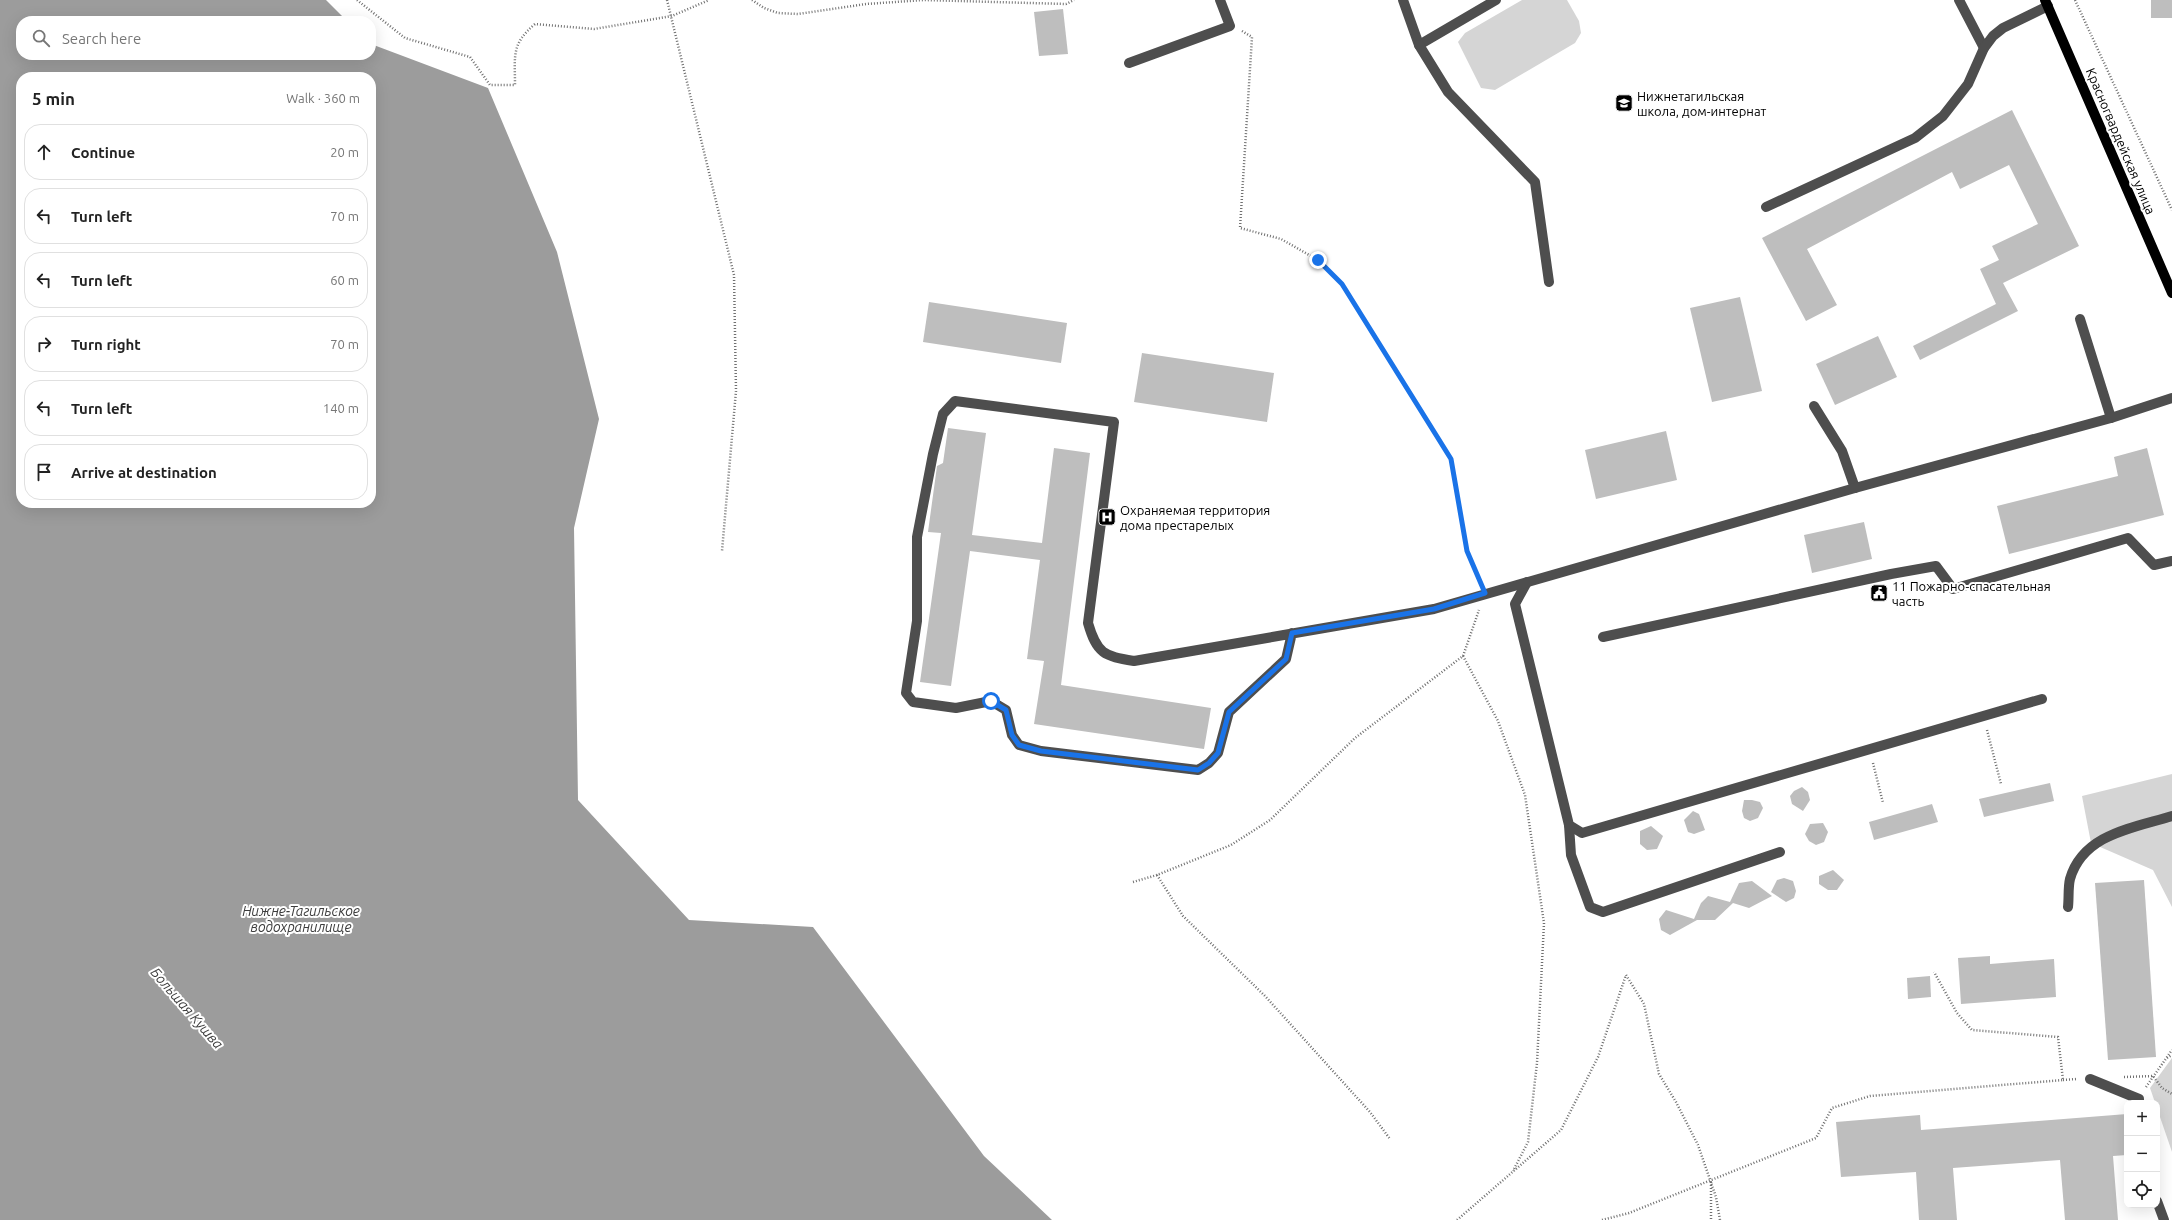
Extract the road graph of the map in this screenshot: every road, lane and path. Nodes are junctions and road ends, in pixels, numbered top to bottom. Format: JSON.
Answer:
{"nodes":[{"id":1,"x":357,"y":0,"type":"edge"},
{"id":2,"x":667,"y":0,"type":"edge"},
{"id":3,"x":710,"y":0,"type":"edge"},
{"id":4,"x":752,"y":0,"type":"edge"},
{"id":5,"x":1074,"y":0,"type":"edge"},
{"id":6,"x":1220,"y":0,"type":"edge"},
{"id":7,"x":1402,"y":0,"type":"edge"},
{"id":8,"x":1496,"y":0,"type":"edge"},
{"id":9,"x":1959,"y":0,"type":"edge"},
{"id":10,"x":2075,"y":0,"type":"edge"},
{"id":11,"x":2047,"y":3,"type":"edge"},
{"id":12,"x":672,"y":16,"type":"junction"},
{"id":13,"x":1230,"y":26,"type":"junction"},
{"id":14,"x":1419,"y":45,"type":"junction"},
{"id":15,"x":1984,"y":48,"type":"junction"},
{"id":16,"x":1129,"y":64,"type":"dead end"},
{"id":17,"x":1766,"y":207,"type":"dead end"},
{"id":18,"x":2172,"y":210,"type":"edge"},
{"id":19,"x":1549,"y":282,"type":"dead end"},
{"id":20,"x":2172,"y":293,"type":"edge"},
{"id":21,"x":2080,"y":319,"type":"dead end"},
{"id":22,"x":2172,"y":398,"type":"edge"},
{"id":23,"x":1814,"y":406,"type":"dead end"},
{"id":24,"x":2111,"y":418,"type":"junction"},
{"id":25,"x":1855,"y":488,"type":"junction"},
{"id":26,"x":722,"y":551,"type":"dead end"},
{"id":27,"x":2172,"y":561,"type":"edge"},
{"id":28,"x":1527,"y":582,"type":"junction"},
{"id":29,"x":1485,"y":593,"type":"junction"},
{"id":30,"x":1292,"y":633,"type":"junction"},
{"id":31,"x":1603,"y":637,"type":"dead end"},
{"id":32,"x":1463,"y":656,"type":"junction"},
{"id":33,"x":2042,"y":699,"type":"dead end"},
{"id":34,"x":1983,"y":716,"type":"junction"},
{"id":35,"x":1869,"y":748,"type":"junction"},
{"id":36,"x":2001,"y":784,"type":"dead end"},
{"id":37,"x":1883,"y":803,"type":"dead end"},
{"id":38,"x":2172,"y":816,"type":"edge"},
{"id":39,"x":1569,"y":825,"type":"junction"},
{"id":40,"x":1780,"y":852,"type":"dead end"},
{"id":41,"x":1157,"y":875,"type":"junction"},
{"id":42,"x":1133,"y":882,"type":"dead end"},
{"id":43,"x":2068,"y":907,"type":"dead end"},
{"id":44,"x":1934,"y":972,"type":"dead end"},
{"id":45,"x":2172,"y":1050,"type":"edge"},
{"id":46,"x":2172,"y":1055,"type":"edge"},
{"id":47,"x":2166,"y":1058,"type":"junction"},
{"id":48,"x":2153,"y":1076,"type":"dead end"},
{"id":49,"x":2090,"y":1079,"type":"dead end"},
{"id":50,"x":2139,"y":1100,"type":"edge"},
{"id":51,"x":1390,"y":1140,"type":"dead end"},
{"id":52,"x":1513,"y":1171,"type":"junction"},
{"id":53,"x":1711,"y":1180,"type":"junction"},
{"id":54,"x":2160,"y":1208,"type":"edge"},
{"id":55,"x":1457,"y":1220,"type":"edge"},
{"id":56,"x":1602,"y":1220,"type":"edge"},
{"id":57,"x":1711,"y":1220,"type":"edge"},
{"id":58,"x":1720,"y":1220,"type":"edge"},
{"id":59,"x":2164,"y":1220,"type":"edge"}],
"edges":[{"from":1,"to":12,"type":"path"},
{"from":2,"to":12,"type":"path"},
{"from":3,"to":12,"type":"path"},
{"from":4,"to":5,"type":"path"},
{"from":6,"to":13,"type":"street"},
{"from":7,"to":14,"type":"street"},
{"from":8,"to":14,"type":"street"},
{"from":9,"to":15,"type":"street"},
{"from":10,"to":18,"type":"path"},
{"from":11,"to":15,"type":"street"},
{"from":11,"to":20,"type":"main road","name":"Красногвардейская улица"},
{"from":12,"to":26,"type":"path"},
{"from":13,"to":16,"type":"street"},
{"from":13,"to":29,"type":"path"},
{"from":14,"to":19,"type":"street"},
{"from":15,"to":17,"type":"street"},
{"from":21,"to":24,"type":"street"},
{"from":22,"to":24,"type":"street"},
{"from":23,"to":25,"type":"street"},
{"from":24,"to":25,"type":"street"},
{"from":25,"to":28,"type":"street"},
{"from":27,"to":31,"type":"street"},
{"from":28,"to":29,"type":"street"},
{"from":28,"to":39,"type":"street"},
{"from":29,"to":30,"type":"street"},
{"from":29,"to":32,"type":"path"},
{"from":30,"to":30,"type":"street"},
{"from":32,"to":41,"type":"path"},
{"from":32,"to":52,"type":"path"},
{"from":33,"to":34,"type":"street"},
{"from":34,"to":35,"type":"street"},
{"from":34,"to":36,"type":"path"},
{"from":35,"to":37,"type":"path"},
{"from":35,"to":39,"type":"street"},
{"from":38,"to":43,"type":"street"},
{"from":39,"to":40,"type":"street"},
{"from":41,"to":42,"type":"path"},
{"from":41,"to":51,"type":"path"},
{"from":44,"to":53,"type":"path"},
{"from":45,"to":47,"type":"path"},
{"from":46,"to":47,"type":"path"},
{"from":47,"to":48,"type":"path"},
{"from":49,"to":50,"type":"street"},
{"from":52,"to":53,"type":"path"},
{"from":52,"to":55,"type":"path"},
{"from":53,"to":56,"type":"path"},
{"from":53,"to":57,"type":"path"},
{"from":53,"to":58,"type":"path"},
{"from":54,"to":59,"type":"street"}]}
